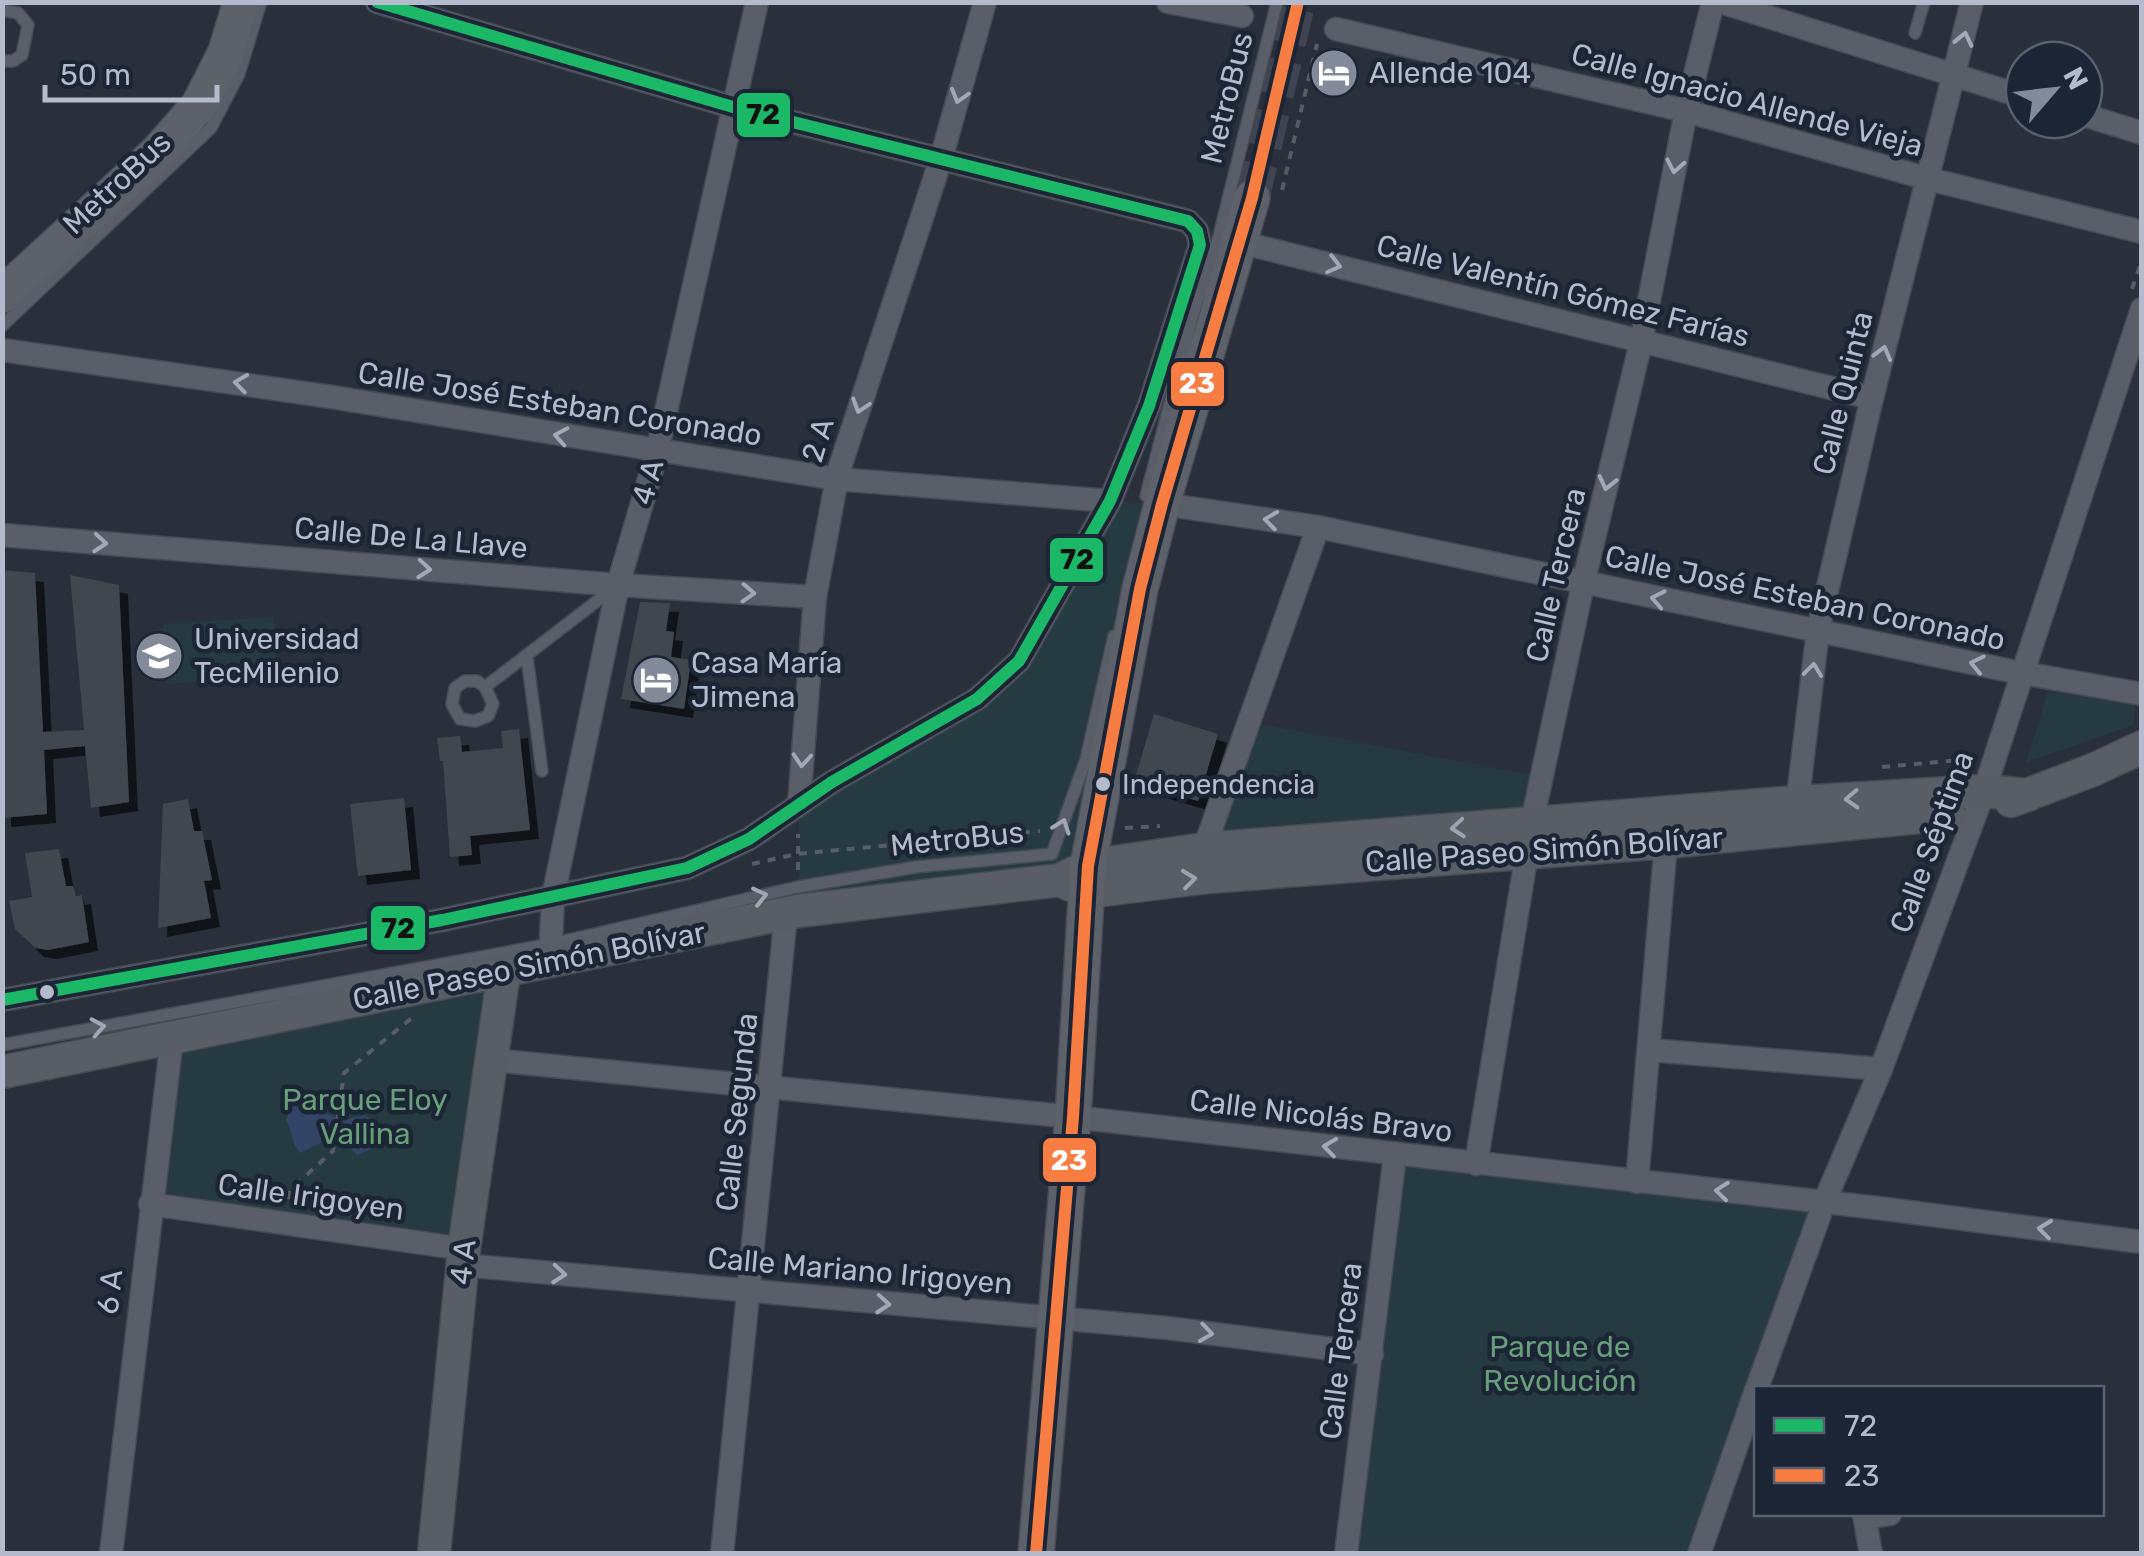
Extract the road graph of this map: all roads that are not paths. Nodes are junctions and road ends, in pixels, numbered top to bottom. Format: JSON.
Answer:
{"nodes":[{"id":1,"x":241,"y":2,"type":"edge"},
{"id":2,"x":261,"y":2,"type":"edge"},
{"id":3,"x":377,"y":2,"type":"edge"},
{"id":4,"x":757,"y":2,"type":"edge"},
{"id":5,"x":985,"y":2,"type":"edge"},
{"id":6,"x":1168,"y":2,"type":"edge"},
{"id":7,"x":1277,"y":2,"type":"edge"},
{"id":8,"x":1713,"y":2,"type":"edge"},
{"id":9,"x":1720,"y":2,"type":"edge"},
{"id":10,"x":1924,"y":2,"type":"edge"},
{"id":11,"x":1972,"y":2,"type":"edge"},
{"id":12,"x":2,"y":10,"type":"edge"},
{"id":13,"x":1242,"y":16,"type":"dead end"},
{"id":14,"x":1336,"y":29,"type":"dead end"},
{"id":15,"x":1914,"y":33,"type":"dead end"},
{"id":16,"x":2,"y":61,"type":"edge"},
{"id":17,"x":1955,"y":76,"type":"junction"},
{"id":18,"x":2004,"y":91,"type":"edge"},
{"id":19,"x":733,"y":107,"type":"junction"},
{"id":20,"x":1686,"y":111,"type":"junction"},
{"id":21,"x":2104,"y":121,"type":"edge"},
{"id":22,"x":2142,"y":133,"type":"edge"},
{"id":23,"x":941,"y":158,"type":"junction"},
{"id":24,"x":1929,"y":178,"type":"junction"},
{"id":25,"x":1266,"y":196,"type":"tunnel mouth"},
{"id":26,"x":2142,"y":232,"type":"edge"},
{"id":27,"x":1239,"y":242,"type":"junction"},
{"id":28,"x":4,"y":301,"type":"edge"},
{"id":29,"x":2142,"y":309,"type":"edge"},
{"id":30,"x":2,"y":326,"type":"edge"},
{"id":31,"x":1641,"y":342,"type":"junction"},
{"id":32,"x":2,"y":350,"type":"edge"},
{"id":33,"x":1872,"y":398,"type":"junction"},
{"id":34,"x":658,"y":452,"type":"junction"},
{"id":35,"x":837,"y":478,"type":"junction"},
{"id":36,"x":1110,"y":502,"type":"junction"},
{"id":37,"x":1153,"y":504,"type":"junction"},
{"id":38,"x":1318,"y":527,"type":"junction"},
{"id":39,"x":2,"y":535,"type":"edge"},
{"id":40,"x":1583,"y":584,"type":"junction"},
{"id":41,"x":618,"y":585,"type":"junction"},
{"id":42,"x":815,"y":597,"type":"junction"},
{"id":43,"x":1116,"y":628,"type":"dead end"},
{"id":44,"x":1818,"y":630,"type":"junction"},
{"id":45,"x":527,"y":657,"type":"junction"},
{"id":46,"x":2024,"y":674,"type":"junction"},
{"id":47,"x":485,"y":687,"type":"dead end"},
{"id":48,"x":2142,"y":694,"type":"edge"},
{"id":49,"x":2142,"y":746,"type":"edge"},
{"id":50,"x":542,"y":771,"type":"dead end"},
{"id":51,"x":1980,"y":802,"type":"junction"},
{"id":52,"x":799,"y":805,"type":"junction"},
{"id":53,"x":1796,"y":816,"type":"junction"},
{"id":54,"x":1667,"y":827,"type":"junction"},
{"id":55,"x":1530,"y":836,"type":"junction"},
{"id":56,"x":1204,"y":849,"type":"junction"},
{"id":57,"x":1078,"y":879,"type":"junction"},
{"id":58,"x":553,"y":897,"type":"junction"},
{"id":59,"x":792,"y":901,"type":"junction"},
{"id":60,"x":551,"y":953,"type":"junction"},
{"id":61,"x":504,"y":972,"type":"junction"},
{"id":62,"x":2,"y":1000,"type":"edge"},
{"id":63,"x":172,"y":1038,"type":"junction"},
{"id":64,"x":2,"y":1045,"type":"edge"},
{"id":65,"x":1649,"y":1050,"type":"junction"},
{"id":66,"x":492,"y":1060,"type":"junction"},
{"id":67,"x":1881,"y":1069,"type":"junction"},
{"id":68,"x":2,"y":1072,"type":"edge"},
{"id":69,"x":769,"y":1085,"type":"junction"},
{"id":70,"x":1073,"y":1117,"type":"junction"},
{"id":71,"x":1394,"y":1155,"type":"junction"},
{"id":72,"x":1476,"y":1164,"type":"junction"},
{"id":73,"x":1637,"y":1182,"type":"junction"},
{"id":74,"x":1824,"y":1202,"type":"junction"},
{"id":75,"x":150,"y":1204,"type":"junction"},
{"id":76,"x":2142,"y":1242,"type":"edge"},
{"id":77,"x":463,"y":1257,"type":"junction"},
{"id":78,"x":749,"y":1293,"type":"junction"},
{"id":79,"x":1056,"y":1318,"type":"junction"},
{"id":80,"x":1372,"y":1354,"type":"junction"},
{"id":81,"x":1758,"y":1386,"type":"edge"},
{"id":82,"x":1751,"y":1424,"type":"edge"},
{"id":83,"x":1864,"y":1516,"type":"edge"},
{"id":84,"x":111,"y":1554,"type":"edge"},
{"id":85,"x":434,"y":1554,"type":"edge"},
{"id":86,"x":722,"y":1554,"type":"edge"},
{"id":87,"x":1036,"y":1554,"type":"edge"},
{"id":88,"x":1346,"y":1554,"type":"edge"},
{"id":89,"x":1699,"y":1554,"type":"edge"},
{"id":90,"x":1870,"y":1554,"type":"edge"}],
"edges":[{"from":1,"to":28,"type":"main road"},
{"from":2,"to":30,"type":"lane","name":"MetroBus"},
{"from":3,"to":19,"type":"street"},
{"from":4,"to":19,"type":"street","name":"4 A"},
{"from":5,"to":23,"type":"street","name":"2 A","one_way":true},
{"from":6,"to":13,"type":"street"},
{"from":7,"to":37,"type":"lane","name":"MetroBus"},
{"from":8,"to":20,"type":"street","name":"Calle Tercera"},
{"from":9,"to":17,"type":"street"},
{"from":10,"to":15,"type":"lane"},
{"from":17,"to":11,"type":"street","name":"Calle Quinta","one_way":true},
{"from":12,"to":16,"type":"lane"},
{"from":14,"to":20,"type":"street","name":"Calle Ignacio Allende Vieja"},
{"from":17,"to":18,"type":"street"},
{"from":17,"to":24,"type":"street","name":"Calle Quinta"},
{"from":19,"to":23,"type":"street"},
{"from":19,"to":34,"type":"street","name":"4 A"},
{"from":20,"to":24,"type":"street","name":"Calle Ignacio Allende Vieja"},
{"from":20,"to":31,"type":"street","name":"Calle Tercera","one_way":true},
{"from":21,"to":22,"type":"street"},
{"from":23,"to":35,"type":"street","name":"2 A","one_way":true},
{"from":23,"to":36,"type":"street","name":"Calle Paseo Simón Bolívar"},
{"from":24,"to":26,"type":"street","name":"Calle Ignacio Allende Vieja"},
{"from":33,"to":24,"type":"street","name":"Calle Quinta","one_way":true},
{"from":25,"to":27,"type":"main road"},
{"from":27,"to":31,"type":"street","name":"Calle Valentín Gómez Farías","one_way":true},
{"from":27,"to":37,"type":"main road"},
{"from":29,"to":46,"type":"street","name":"Calle Séptima"},
{"from":31,"to":33,"type":"street","name":"Calle Valentín Gómez Farías"},
{"from":31,"to":40,"type":"street","name":"Calle Tercera","one_way":true},
{"from":34,"to":32,"type":"street","name":"Calle José Esteban Coronado","one_way":true},
{"from":33,"to":44,"type":"street","name":"Calle Quinta"},
{"from":34,"to":35,"type":"street","name":"Calle José Esteban Coronado"},
{"from":34,"to":41,"type":"street","name":"4 A"},
{"from":35,"to":36,"type":"street","name":"Calle José Esteban Coronado"},
{"from":35,"to":42,"type":"street","name":"2 A"},
{"from":36,"to":52,"type":"street","name":"Calle Paseo Simón Bolívar"},
{"from":38,"to":37,"type":"street","name":"Calle José Esteban Coronado","one_way":true},
{"from":37,"to":57,"type":"main road"},
{"from":38,"to":40,"type":"street","name":"Calle José Esteban Coronado"},
{"from":38,"to":56,"type":"street"},
{"from":39,"to":41,"type":"street","name":"Calle De La Llave","one_way":true},
{"from":44,"to":40,"type":"street","name":"Calle José Esteban Coronado","one_way":true},
{"from":40,"to":55,"type":"street","name":"Calle Tercera"},
{"from":41,"to":42,"type":"street","name":"Calle De La Llave","one_way":true},
{"from":41,"to":45,"type":"lane"},
{"from":41,"to":58,"type":"street","name":"4 A"},
{"from":42,"to":52,"type":"street","name":"2 A","one_way":true},
{"from":59,"to":43,"type":"lane","name":"MetroBus","one_way":true},
{"from":46,"to":44,"type":"street","name":"Calle José Esteban Coronado","one_way":true},
{"from":53,"to":44,"type":"street","name":"Calle Quinta","one_way":true},
{"from":45,"to":47,"type":"lane"},
{"from":45,"to":50,"type":"lane"},
{"from":46,"to":48,"type":"street","name":"Calle José Esteban Coronado"},
{"from":46,"to":51,"type":"street","name":"Calle Séptima"},
{"from":49,"to":51,"type":"main road","name":"Calle Paseo Simón Bolívar"},
{"from":51,"to":53,"type":"main road","name":"Calle Paseo Simón Bolívar"},
{"from":51,"to":67,"type":"street","name":"Calle Séptima"},
{"from":52,"to":58,"type":"street","name":"Calle Paseo Simón Bolívar"},
{"from":53,"to":54,"type":"main road","name":"Calle Paseo Simón Bolívar"},
{"from":54,"to":55,"type":"main road","name":"Calle Paseo Simón Bolívar"},
{"from":54,"to":65,"type":"street"},
{"from":55,"to":56,"type":"main road","name":"Calle Paseo Simón Bolívar","one_way":true},
{"from":57,"to":55,"type":"main road","name":"Calle Paseo Simón Bolívar","one_way":true},
{"from":55,"to":72,"type":"street","name":"Calle Tercera"},
{"from":56,"to":57,"type":"main road","name":"Calle Paseo Simón Bolívar"},
{"from":57,"to":59,"type":"main road","name":"Calle Paseo Simón Bolívar"},
{"from":57,"to":70,"type":"main road"},
{"from":58,"to":60,"type":"street","name":"4 A"},
{"from":58,"to":62,"type":"street","name":"Calle Paseo Simón Bolívar"},
{"from":59,"to":60,"type":"main road","name":"Calle Paseo Simón Bolívar"},
{"from":59,"to":69,"type":"street","name":"Calle Segunda"},
{"from":60,"to":61,"type":"main road","name":"Calle Paseo Simón Bolívar"},
{"from":64,"to":60,"type":"lane","one_way":true},
{"from":61,"to":63,"type":"main road","name":"Calle Paseo Simón Bolívar"},
{"from":61,"to":66,"type":"main road","name":"4 A"},
{"from":63,"to":68,"type":"main road","name":"Calle Paseo Simón Bolívar"},
{"from":63,"to":75,"type":"street","name":"6 A"},
{"from":65,"to":67,"type":"street"},
{"from":65,"to":73,"type":"street"},
{"from":66,"to":69,"type":"street","name":"Calle Nicolás Bravo"},
{"from":66,"to":77,"type":"main road","name":"4 A"},
{"from":67,"to":74,"type":"street","name":"Calle Séptima"},
{"from":69,"to":70,"type":"street","name":"Calle Nicolás Bravo"},
{"from":69,"to":78,"type":"street","name":"Calle Segunda"},
{"from":71,"to":70,"type":"street","name":"Calle Nicolás Bravo","one_way":true},
{"from":70,"to":79,"type":"main road"},
{"from":71,"to":72,"type":"street","name":"Calle Nicolás Bravo"},
{"from":71,"to":80,"type":"street","name":"Calle Tercera"},
{"from":72,"to":73,"type":"street","name":"Calle Nicolás Bravo"},
{"from":74,"to":73,"type":"street","name":"Calle Nicolás Bravo","one_way":true},
{"from":76,"to":74,"type":"street","name":"Calle Nicolás Bravo","one_way":true},
{"from":74,"to":81,"type":"street","name":"Calle Séptima"},
{"from":75,"to":77,"type":"street","name":"Calle Irigoyen"},
{"from":75,"to":84,"type":"street","name":"6 A"},
{"from":77,"to":78,"type":"street","name":"Calle Mariano Irigoyen","one_way":true},
{"from":77,"to":85,"type":"main road","name":"4 A"},
{"from":78,"to":79,"type":"street","name":"Calle Mariano Irigoyen","one_way":true},
{"from":78,"to":86,"type":"street","name":"Calle Segunda"},
{"from":79,"to":80,"type":"street","name":"Calle Mariano Irigoyen","one_way":true},
{"from":79,"to":87,"type":"main road"},
{"from":80,"to":88,"type":"street","name":"Calle Tercera"},
{"from":82,"to":89,"type":"street","name":"Calle Séptima"},
{"from":83,"to":90,"type":"street"}]}
